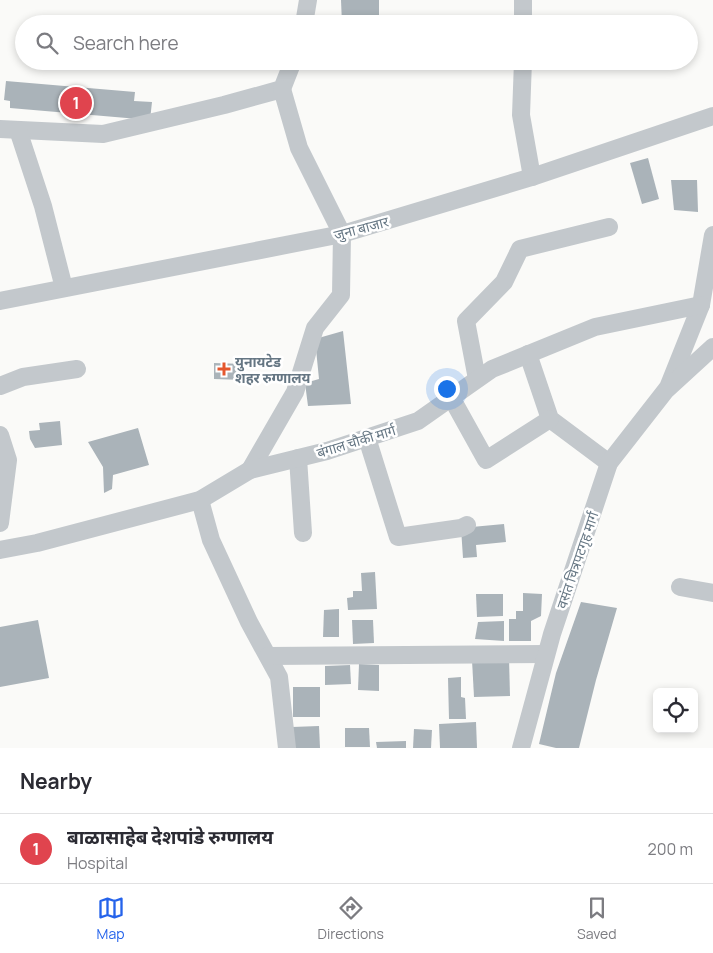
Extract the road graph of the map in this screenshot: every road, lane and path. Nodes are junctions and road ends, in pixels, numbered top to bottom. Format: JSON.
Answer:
{"nodes":[{"id":1,"x":308,"y":0,"type":"edge"},
{"id":2,"x":523,"y":0,"type":"edge"},
{"id":3,"x":306,"y":15,"type":"edge"},
{"id":4,"x":523,"y":15,"type":"edge"},
{"id":5,"x":289,"y":70,"type":"edge"},
{"id":6,"x":523,"y":70,"type":"edge"},
{"id":7,"x":282,"y":89,"type":"junction"},
{"id":8,"x":713,"y":116,"type":"edge"},
{"id":9,"x":0,"y":129,"type":"edge"},
{"id":10,"x":18,"y":130,"type":"junction"},
{"id":11,"x":532,"y":177,"type":"junction"},
{"id":12,"x":609,"y":227,"type":"dead end"},
{"id":13,"x":342,"y":234,"type":"junction"},
{"id":14,"x":713,"y":235,"type":"edge"},
{"id":15,"x":64,"y":288,"type":"junction"},
{"id":16,"x":0,"y":301,"type":"edge"},
{"id":17,"x":701,"y":305,"type":"junction"},
{"id":18,"x":713,"y":347,"type":"edge"},
{"id":19,"x":528,"y":354,"type":"junction"},
{"id":20,"x":77,"y":369,"type":"dead end"},
{"id":21,"x":477,"y":379,"type":"junction"},
{"id":22,"x":0,"y":386,"type":"edge"},
{"id":23,"x":666,"y":390,"type":"junction"},
{"id":24,"x":451,"y":397,"type":"junction"},
{"id":25,"x":550,"y":418,"type":"junction"},
{"id":26,"x":0,"y":435,"type":"edge"},
{"id":27,"x":367,"y":438,"type":"junction"},
{"id":28,"x":298,"y":458,"type":"junction"},
{"id":29,"x":609,"y":463,"type":"junction"},
{"id":30,"x":250,"y":470,"type":"junction"},
{"id":31,"x":200,"y":500,"type":"junction"},
{"id":32,"x":0,"y":524,"type":"edge"},
{"id":33,"x":466,"y":525,"type":"dead end"},
{"id":34,"x":303,"y":532,"type":"dead end"},
{"id":35,"x":0,"y":550,"type":"edge"},
{"id":36,"x":680,"y":587,"type":"dead end"},
{"id":37,"x":713,"y":593,"type":"edge"},
{"id":38,"x":546,"y":654,"type":"junction"},
{"id":39,"x":268,"y":656,"type":"junction"},
{"id":40,"x":287,"y":748,"type":"edge"},
{"id":41,"x":521,"y":748,"type":"edge"}],
"edges":[{"from":1,"to":3,"type":"street"},
{"from":2,"to":4,"type":"street"},
{"from":5,"to":7,"type":"street"},
{"from":6,"to":11,"type":"street"},
{"from":7,"to":10,"type":"street"},
{"from":7,"to":13,"type":"street"},
{"from":8,"to":11,"type":"street","name":"जुना बाजार"},
{"from":9,"to":10,"type":"street"},
{"from":10,"to":15,"type":"street"},
{"from":11,"to":13,"type":"street","name":"जुना बाजार"},
{"from":12,"to":21,"type":"street"},
{"from":13,"to":15,"type":"street","name":"जुना बाजार"},
{"from":13,"to":30,"type":"street"},
{"from":14,"to":17,"type":"street"},
{"from":15,"to":16,"type":"street","name":"जुना बाजार"},
{"from":17,"to":19,"type":"street","name":"बंगाल चौकी मार्ग"},
{"from":17,"to":23,"type":"street"},
{"from":18,"to":23,"type":"street"},
{"from":19,"to":21,"type":"street","name":"बंगाल चौकी मार्ग"},
{"from":19,"to":25,"type":"street"},
{"from":20,"to":22,"type":"street"},
{"from":21,"to":24,"type":"street","name":"बंगाल चौकी मार्ग"},
{"from":23,"to":29,"type":"street","name":"वसंत चित्रपटगृह मार्ग"},
{"from":24,"to":25,"type":"street"},
{"from":24,"to":27,"type":"street","name":"बंगाल चौकी मार्ग"},
{"from":25,"to":29,"type":"street"},
{"from":26,"to":32,"type":"street"},
{"from":27,"to":28,"type":"street","name":"बंगाल चौकी मार्ग"},
{"from":27,"to":33,"type":"street"},
{"from":28,"to":30,"type":"street","name":"बंगाल चौकी मार्ग"},
{"from":28,"to":34,"type":"street"},
{"from":29,"to":38,"type":"street","name":"वसंत चित्रपटगृह मार्ग"},
{"from":30,"to":31,"type":"street","name":"बंगाल चौकी मार्ग"},
{"from":31,"to":35,"type":"street","name":"बंगाल चौकी मार्ग"},
{"from":31,"to":39,"type":"street"},
{"from":36,"to":37,"type":"street"},
{"from":38,"to":39,"type":"street"},
{"from":38,"to":41,"type":"street","name":"वसंत चित्रपटगृह मार्ग"},
{"from":39,"to":40,"type":"street"}]}
